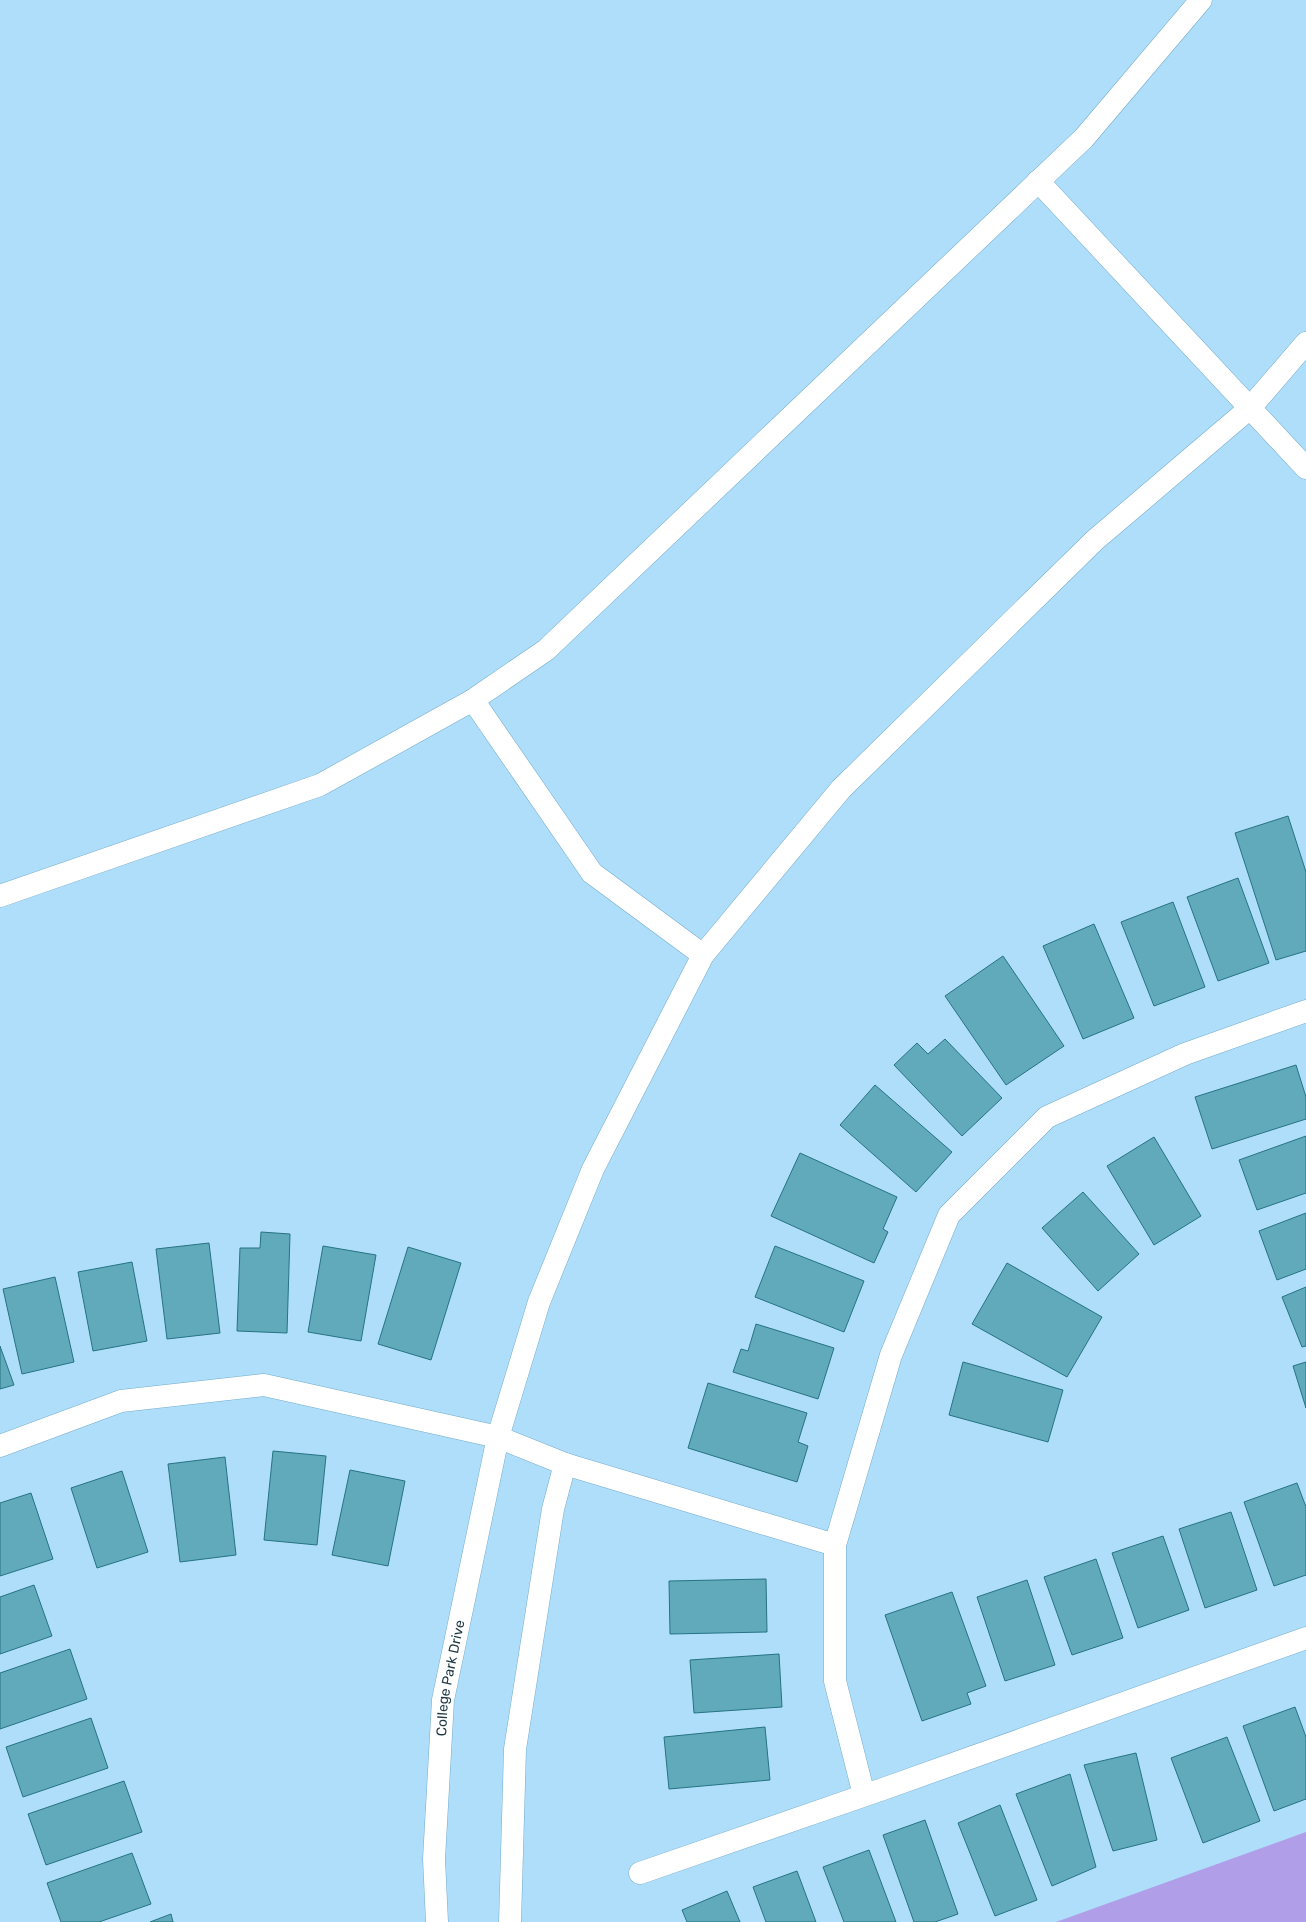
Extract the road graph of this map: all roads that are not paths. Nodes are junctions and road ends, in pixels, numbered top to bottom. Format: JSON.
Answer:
{"nodes":[{"id":1,"x":1201,"y":0,"type":"edge"},
{"id":2,"x":1038,"y":182,"type":"junction"},
{"id":3,"x":1306,"y":343,"type":"edge"},
{"id":4,"x":1250,"y":408,"type":"junction"},
{"id":5,"x":1306,"y":468,"type":"edge"},
{"id":6,"x":473,"y":700,"type":"junction"},
{"id":7,"x":0,"y":896,"type":"edge"},
{"id":8,"x":703,"y":955,"type":"junction"},
{"id":9,"x":1306,"y":1011,"type":"edge"},
{"id":10,"x":498,"y":1437,"type":"junction"},
{"id":11,"x":0,"y":1446,"type":"edge"},
{"id":12,"x":565,"y":1464,"type":"junction"},
{"id":13,"x":835,"y":1544,"type":"junction"},
{"id":14,"x":1306,"y":1638,"type":"edge"},
{"id":15,"x":864,"y":1795,"type":"junction"},
{"id":16,"x":640,"y":1873,"type":"dead end"},
{"id":17,"x":438,"y":1922,"type":"edge"},
{"id":18,"x":510,"y":1922,"type":"edge"}],
"edges":[{"from":1,"to":2,"type":"street"},
{"from":2,"to":4,"type":"street"},
{"from":2,"to":6,"type":"street"},
{"from":3,"to":4,"type":"street","name":"College Park Drive"},
{"from":4,"to":5,"type":"street"},
{"from":4,"to":8,"type":"street","name":"College Park Drive"},
{"from":6,"to":7,"type":"street"},
{"from":6,"to":8,"type":"street"},
{"from":8,"to":10,"type":"street","name":"College Park Drive"},
{"from":9,"to":13,"type":"street"},
{"from":10,"to":11,"type":"street"},
{"from":10,"to":12,"type":"street"},
{"from":10,"to":17,"type":"street","name":"College Park Drive"},
{"from":12,"to":13,"type":"street"},
{"from":12,"to":18,"type":"street"},
{"from":13,"to":15,"type":"street"},
{"from":14,"to":15,"type":"street"},
{"from":15,"to":16,"type":"street"}]}
